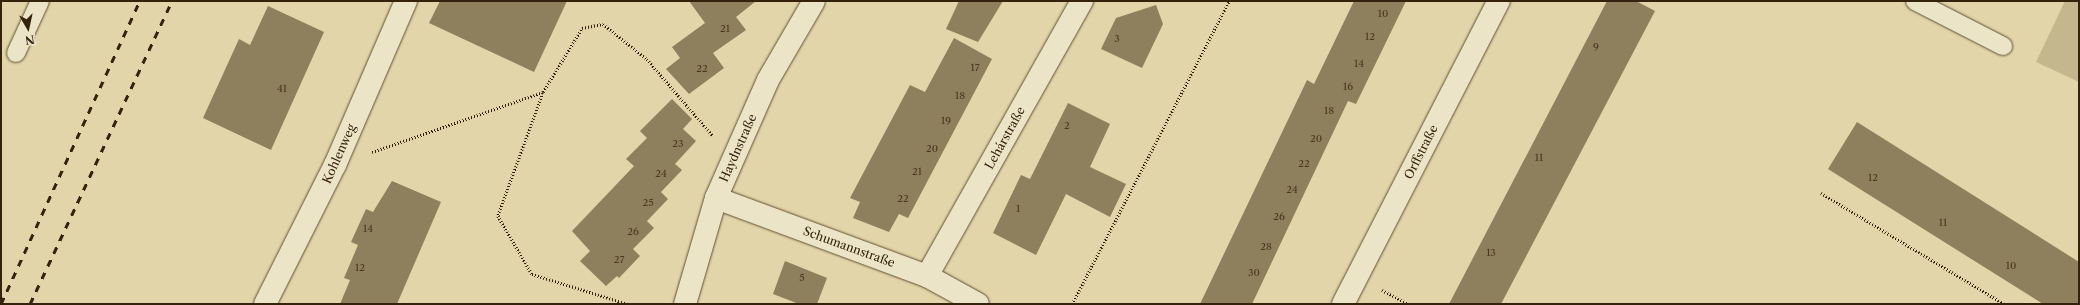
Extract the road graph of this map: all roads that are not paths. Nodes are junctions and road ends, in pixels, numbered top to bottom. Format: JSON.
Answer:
{"nodes":[{"id":1,"x":40,"y":1,"type":"edge"},
{"id":2,"x":406,"y":1,"type":"edge"},
{"id":3,"x":814,"y":1,"type":"edge"},
{"id":4,"x":1082,"y":1,"type":"edge"},
{"id":5,"x":1499,"y":1,"type":"edge"},
{"id":6,"x":1915,"y":1,"type":"edge"},
{"id":7,"x":2003,"y":46,"type":"dead end"},
{"id":8,"x":16,"y":53,"type":"dead end"},
{"id":9,"x":716,"y":198,"type":"junction"},
{"id":10,"x":927,"y":276,"type":"junction"},
{"id":11,"x":265,"y":304,"type":"edge"},
{"id":12,"x":685,"y":304,"type":"edge"},
{"id":13,"x":978,"y":304,"type":"edge"},
{"id":14,"x":1343,"y":304,"type":"edge"}],
"edges":[{"from":1,"to":8,"type":"lane"},
{"from":2,"to":11,"type":"street","name":"Kohlenweg"},
{"from":3,"to":9,"type":"street","name":"Haydnstraße"},
{"from":4,"to":10,"type":"street","name":"Lehárstraße"},
{"from":5,"to":14,"type":"street","name":"Orffstraße"},
{"from":6,"to":7,"type":"lane"},
{"from":9,"to":10,"type":"street","name":"Schumannstraße"},
{"from":9,"to":12,"type":"street","name":"Haydnstraße"},
{"from":10,"to":13,"type":"street","name":"Schumannstraße"}]}
